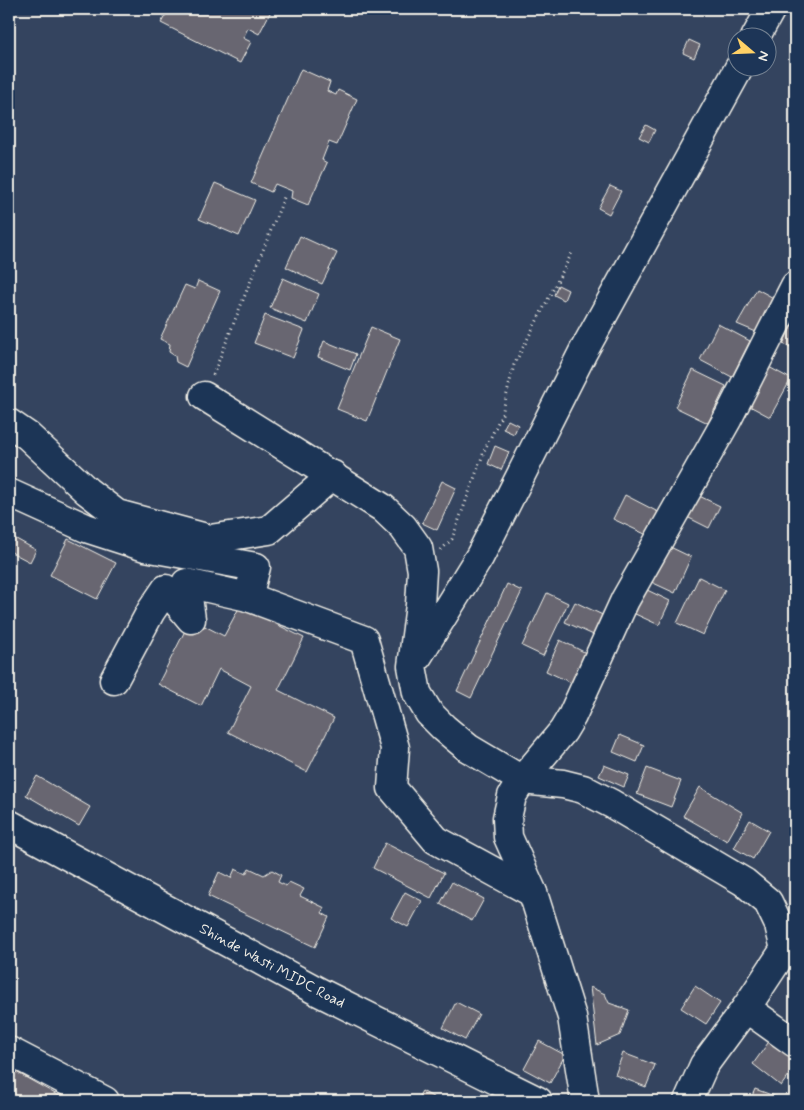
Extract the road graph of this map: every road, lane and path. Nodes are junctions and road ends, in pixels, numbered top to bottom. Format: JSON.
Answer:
{"nodes":[{"id":1,"x":771,"y":9,"type":"edge"},
{"id":2,"x":761,"y":28,"type":"edge"},
{"id":3,"x":734,"y":78,"type":"edge"},
{"id":4,"x":285,"y":195,"type":"dead end"},
{"id":5,"x":573,"y":251,"type":"dead end"},
{"id":6,"x":795,"y":286,"type":"edge"},
{"id":7,"x":204,"y":396,"type":"joint"},
{"id":8,"x":9,"y":423,"type":"edge"},
{"id":9,"x":333,"y":475,"type":"junction"},
{"id":10,"x":9,"y":492,"type":"edge"},
{"id":11,"x":422,"y":571,"type":"junction"},
{"id":12,"x":248,"y":597,"type":"junction"},
{"id":13,"x":412,"y":666,"type":"junction"},
{"id":14,"x":114,"y":680,"type":"dead end"},
{"id":15,"x":522,"y":780,"type":"junction"},
{"id":16,"x":9,"y":824,"type":"edge"},
{"id":17,"x":533,"y":894,"type":"junction"},
{"id":18,"x":790,"y":938,"type":"edge"},
{"id":19,"x":746,"y":1008,"type":"junction"},
{"id":20,"x":795,"y":1043,"type":"edge"},
{"id":21,"x":9,"y":1051,"type":"edge"},
{"id":22,"x":105,"y":1101,"type":"edge"},
{"id":23,"x":538,"y":1101,"type":"edge"},
{"id":24,"x":586,"y":1101,"type":"edge"},
{"id":25,"x":688,"y":1101,"type":"edge"}],
"edges":[{"from":1,"to":2,"type":"street"},
{"from":3,"to":13,"type":"street"},
{"from":4,"to":7,"type":"path"},
{"from":5,"to":11,"type":"path"},
{"from":6,"to":15,"type":"street"},
{"from":7,"to":9,"type":"street"},
{"from":8,"to":9,"type":"street"},
{"from":9,"to":11,"type":"street"},
{"from":10,"to":12,"type":"street"},
{"from":11,"to":13,"type":"street"},
{"from":12,"to":14,"type":"street"},
{"from":12,"to":17,"type":"street"},
{"from":13,"to":15,"type":"street"},
{"from":15,"to":17,"type":"street"},
{"from":15,"to":18,"type":"street"},
{"from":16,"to":23,"type":"street","name":"Shinde Wasti MIDC Road"},
{"from":17,"to":24,"type":"street"},
{"from":18,"to":19,"type":"street"},
{"from":19,"to":20,"type":"street"},
{"from":19,"to":25,"type":"street"},
{"from":21,"to":22,"type":"street"}]}
